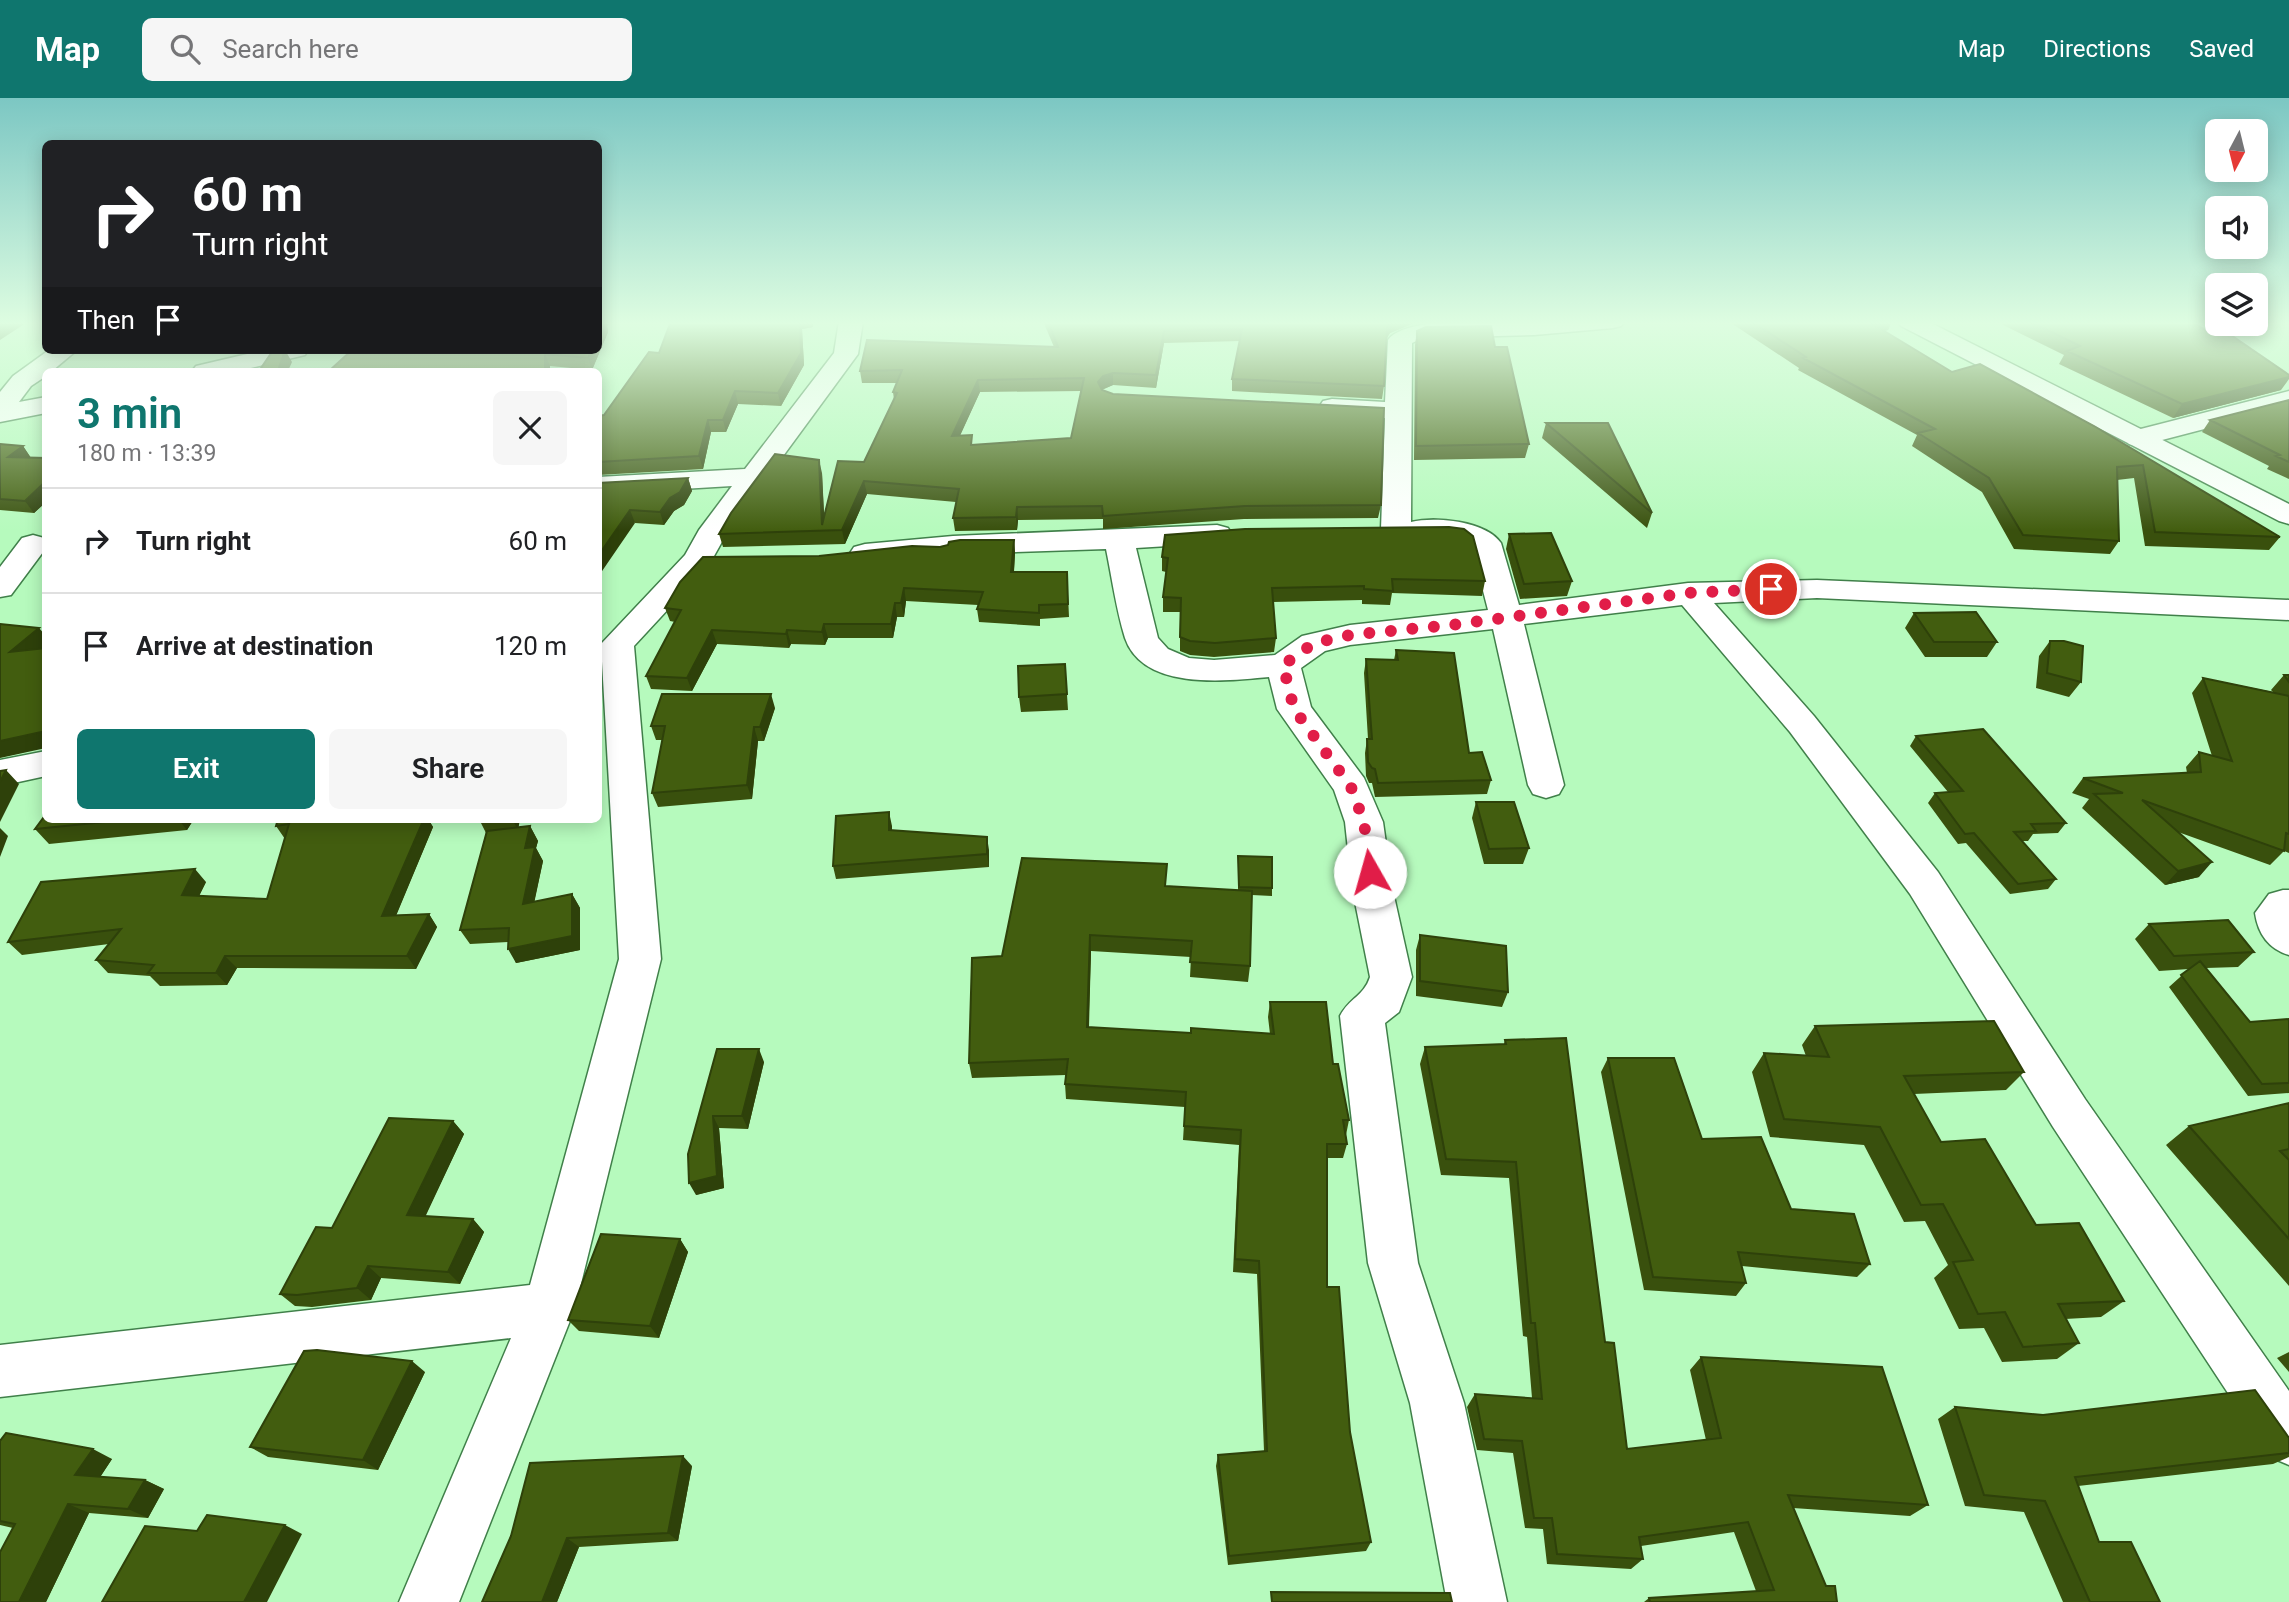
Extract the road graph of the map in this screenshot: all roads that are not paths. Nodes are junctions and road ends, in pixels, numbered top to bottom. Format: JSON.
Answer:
{"nodes":[{"id":1,"x":7,"y":391,"type":"edge"},
{"id":2,"x":818,"y":391,"type":"edge"},
{"id":3,"x":1399,"y":391,"type":"edge"},
{"id":4,"x":2047,"y":391,"type":"edge"},
{"id":5,"x":2289,"y":398,"type":"edge"},
{"id":6,"x":42,"y":406,"type":"edge"},
{"id":7,"x":1312,"y":406,"type":"edge"},
{"id":8,"x":1398,"y":411,"type":"junction"},
{"id":9,"x":0,"y":412,"type":"edge"},
{"id":10,"x":2139,"y":438,"type":"junction"},
{"id":11,"x":755,"y":477,"type":"junction"},
{"id":12,"x":602,"y":486,"type":"edge"},
{"id":13,"x":2289,"y":515,"type":"edge"},
{"id":14,"x":1396,"y":529,"type":"junction"},
{"id":15,"x":1358,"y":530,"type":"edge"},
{"id":16,"x":1257,"y":531,"type":"edge"},
{"id":17,"x":1119,"y":541,"type":"junction"},
{"id":18,"x":39,"y":543,"type":"edge"},
{"id":19,"x":0,"y":551,"type":"edge"},
{"id":20,"x":835,"y":556,"type":"edge"},
{"id":21,"x":0,"y":588,"type":"edge"},
{"id":22,"x":1688,"y":593,"type":"junction"},
{"id":23,"x":2289,"y":610,"type":"edge"},
{"id":24,"x":1506,"y":617,"type":"junction"},
{"id":25,"x":608,"y":646,"type":"edge"},
{"id":26,"x":1283,"y":665,"type":"junction"},
{"id":27,"x":42,"y":764,"type":"edge"},
{"id":28,"x":0,"y":773,"type":"edge"},
{"id":29,"x":1546,"y":785,"type":"dead end"},
{"id":30,"x":2289,"y":905,"type":"edge"},
{"id":31,"x":2289,"y":939,"type":"edge"},
{"id":32,"x":549,"y":1308,"type":"junction"},
{"id":33,"x":0,"y":1371,"type":"edge"},
{"id":34,"x":2289,"y":1438,"type":"edge"},
{"id":35,"x":429,"y":1602,"type":"edge"},
{"id":36,"x":1477,"y":1602,"type":"edge"}],
"edges":[{"from":1,"to":9,"type":"street"},
{"from":2,"to":11,"type":"street"},
{"from":3,"to":8,"type":"street"},
{"from":4,"to":10,"type":"street"},
{"from":5,"to":10,"type":"street"},
{"from":6,"to":9,"type":"street"},
{"from":7,"to":8,"type":"street"},
{"from":8,"to":14,"type":"street"},
{"from":10,"to":13,"type":"street"},
{"from":11,"to":12,"type":"street"},
{"from":11,"to":25,"type":"street"},
{"from":14,"to":15,"type":"street"},
{"from":14,"to":24,"type":"street"},
{"from":16,"to":17,"type":"street"},
{"from":17,"to":20,"type":"street"},
{"from":17,"to":26,"type":"street"},
{"from":18,"to":19,"type":"street"},
{"from":18,"to":21,"type":"street"},
{"from":22,"to":23,"type":"street"},
{"from":22,"to":24,"type":"street"},
{"from":22,"to":34,"type":"street"},
{"from":24,"to":26,"type":"street"},
{"from":24,"to":29,"type":"street"},
{"from":25,"to":32,"type":"street"},
{"from":26,"to":36,"type":"street"},
{"from":27,"to":28,"type":"street"},
{"from":30,"to":31,"type":"street"},
{"from":32,"to":33,"type":"street"},
{"from":32,"to":35,"type":"street"}]}
